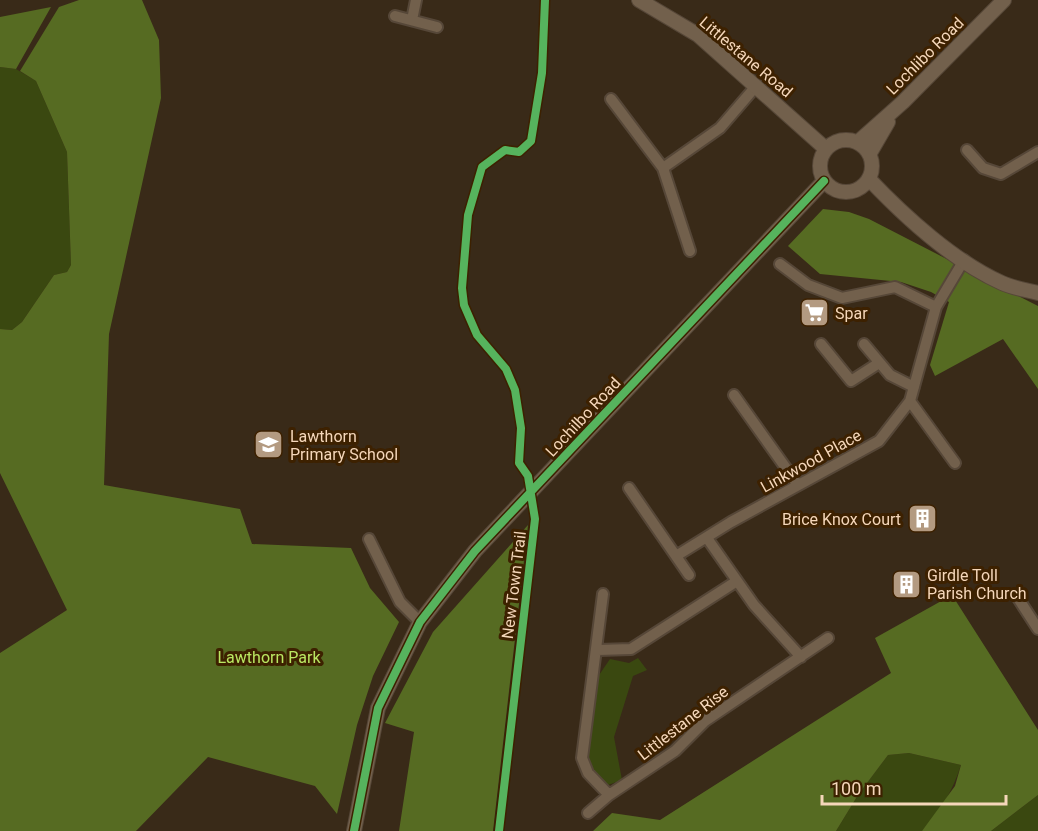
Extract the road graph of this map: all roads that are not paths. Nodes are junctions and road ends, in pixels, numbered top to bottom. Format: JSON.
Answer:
{"nodes":[{"id":1,"x":416,"y":0,"type":"edge"},
{"id":2,"x":639,"y":0,"type":"edge"},
{"id":3,"x":1004,"y":0,"type":"edge"},
{"id":4,"x":395,"y":16,"type":"dead end"},
{"id":5,"x":412,"y":20,"type":"junction"},
{"id":6,"x":437,"y":27,"type":"dead end"},
{"id":7,"x":757,"y":86,"type":"junction"},
{"id":8,"x":611,"y":99,"type":"dead end"},
{"id":9,"x":896,"y":110,"type":"junction"},
{"id":10,"x":858,"y":142,"type":"junction"},
{"id":11,"x":826,"y":149,"type":"junction"},
{"id":12,"x":967,"y":150,"type":"dead end"},
{"id":13,"x":1038,"y":152,"type":"edge"},
{"id":14,"x":870,"y":153,"type":"junction"},
{"id":15,"x":663,"y":168,"type":"junction"},
{"id":16,"x":869,"y":180,"type":"junction"},
{"id":17,"x":824,"y":181,"type":"junction"},
{"id":18,"x":858,"y":190,"type":"junction"},
{"id":19,"x":898,"y":209,"type":"junction"},
{"id":20,"x":690,"y":251,"type":"dead end"},
{"id":21,"x":964,"y":260,"type":"junction"},
{"id":22,"x":780,"y":264,"type":"dead end"},
{"id":23,"x":1038,"y":293,"type":"edge"},
{"id":24,"x":936,"y":307,"type":"junction"},
{"id":25,"x":821,"y":344,"type":"dead end"},
{"id":26,"x":864,"y":344,"type":"dead end"},
{"id":27,"x":879,"y":363,"type":"junction"},
{"id":28,"x":914,"y":387,"type":"junction"},
{"id":29,"x":734,"y":395,"type":"dead end"},
{"id":30,"x":910,"y":401,"type":"junction"},
{"id":31,"x":955,"y":463,"type":"dead end"},
{"id":32,"x":798,"y":485,"type":"junction"},
{"id":33,"x":629,"y":489,"type":"dead end"},
{"id":34,"x":707,"y":538,"type":"junction"},
{"id":35,"x":369,"y":539,"type":"dead end"},
{"id":36,"x":676,"y":556,"type":"junction"},
{"id":37,"x":689,"y":574,"type":"dead end"},
{"id":38,"x":737,"y":581,"type":"junction"},
{"id":39,"x":603,"y":594,"type":"dead end"},
{"id":40,"x":1016,"y":596,"type":"dead end"},
{"id":41,"x":420,"y":622,"type":"junction"},
{"id":42,"x":1038,"y":629,"type":"edge"},
{"id":43,"x":828,"y":638,"type":"dead end"},
{"id":44,"x":598,"y":650,"type":"junction"},
{"id":45,"x":801,"y":657,"type":"junction"},
{"id":46,"x":609,"y":795,"type":"junction"},
{"id":47,"x":588,"y":813,"type":"dead end"},
{"id":48,"x":354,"y":831,"type":"edge"}],
"edges":[{"from":1,"to":5,"type":"street"},
{"from":2,"to":7,"type":"street","name":"Littlestane Road"},
{"from":3,"to":9,"type":"street","name":"Lochlibo Road"},
{"from":4,"to":5,"type":"street"},
{"from":5,"to":6,"type":"street"},
{"from":7,"to":11,"type":"street","name":"Littlestane Road"},
{"from":7,"to":15,"type":"street"},
{"from":8,"to":15,"type":"street"},
{"from":9,"to":10,"type":"street"},
{"from":9,"to":14,"type":"street"},
{"from":10,"to":11,"type":"street"},
{"from":10,"to":14,"type":"street"},
{"from":11,"to":17,"type":"street"},
{"from":12,"to":13,"type":"street"},
{"from":14,"to":16,"type":"street"},
{"from":15,"to":20,"type":"street"},
{"from":16,"to":18,"type":"street"},
{"from":16,"to":19,"type":"street"},
{"from":17,"to":18,"type":"street"},
{"from":17,"to":41,"type":"street","name":"Lochilbo Road"},
{"from":18,"to":19,"type":"street"},
{"from":19,"to":21,"type":"street"},
{"from":21,"to":23,"type":"street"},
{"from":21,"to":24,"type":"street","name":"Linkwood Place"},
{"from":22,"to":24,"type":"street"},
{"from":24,"to":28,"type":"street","name":"Linkwood Place"},
{"from":25,"to":27,"type":"street"},
{"from":26,"to":27,"type":"street"},
{"from":27,"to":28,"type":"street"},
{"from":28,"to":30,"type":"street","name":"Linkwood Place"},
{"from":29,"to":32,"type":"street"},
{"from":30,"to":31,"type":"street"},
{"from":30,"to":32,"type":"street","name":"Linkwood Place"},
{"from":32,"to":34,"type":"street","name":"Linkwood Place"},
{"from":33,"to":36,"type":"street"},
{"from":34,"to":36,"type":"street","name":"Linkwood Place"},
{"from":34,"to":38,"type":"street"},
{"from":35,"to":41,"type":"street"},
{"from":36,"to":37,"type":"street"},
{"from":38,"to":44,"type":"street"},
{"from":38,"to":45,"type":"street"},
{"from":39,"to":44,"type":"street"},
{"from":40,"to":42,"type":"street"},
{"from":41,"to":48,"type":"street","name":"Lochilbo Road"},
{"from":43,"to":45,"type":"street","name":"Littlestane Rise"},
{"from":44,"to":46,"type":"street"},
{"from":45,"to":46,"type":"street","name":"Littlestane Rise"},
{"from":46,"to":47,"type":"street","name":"Littlestane Rise"}]}
